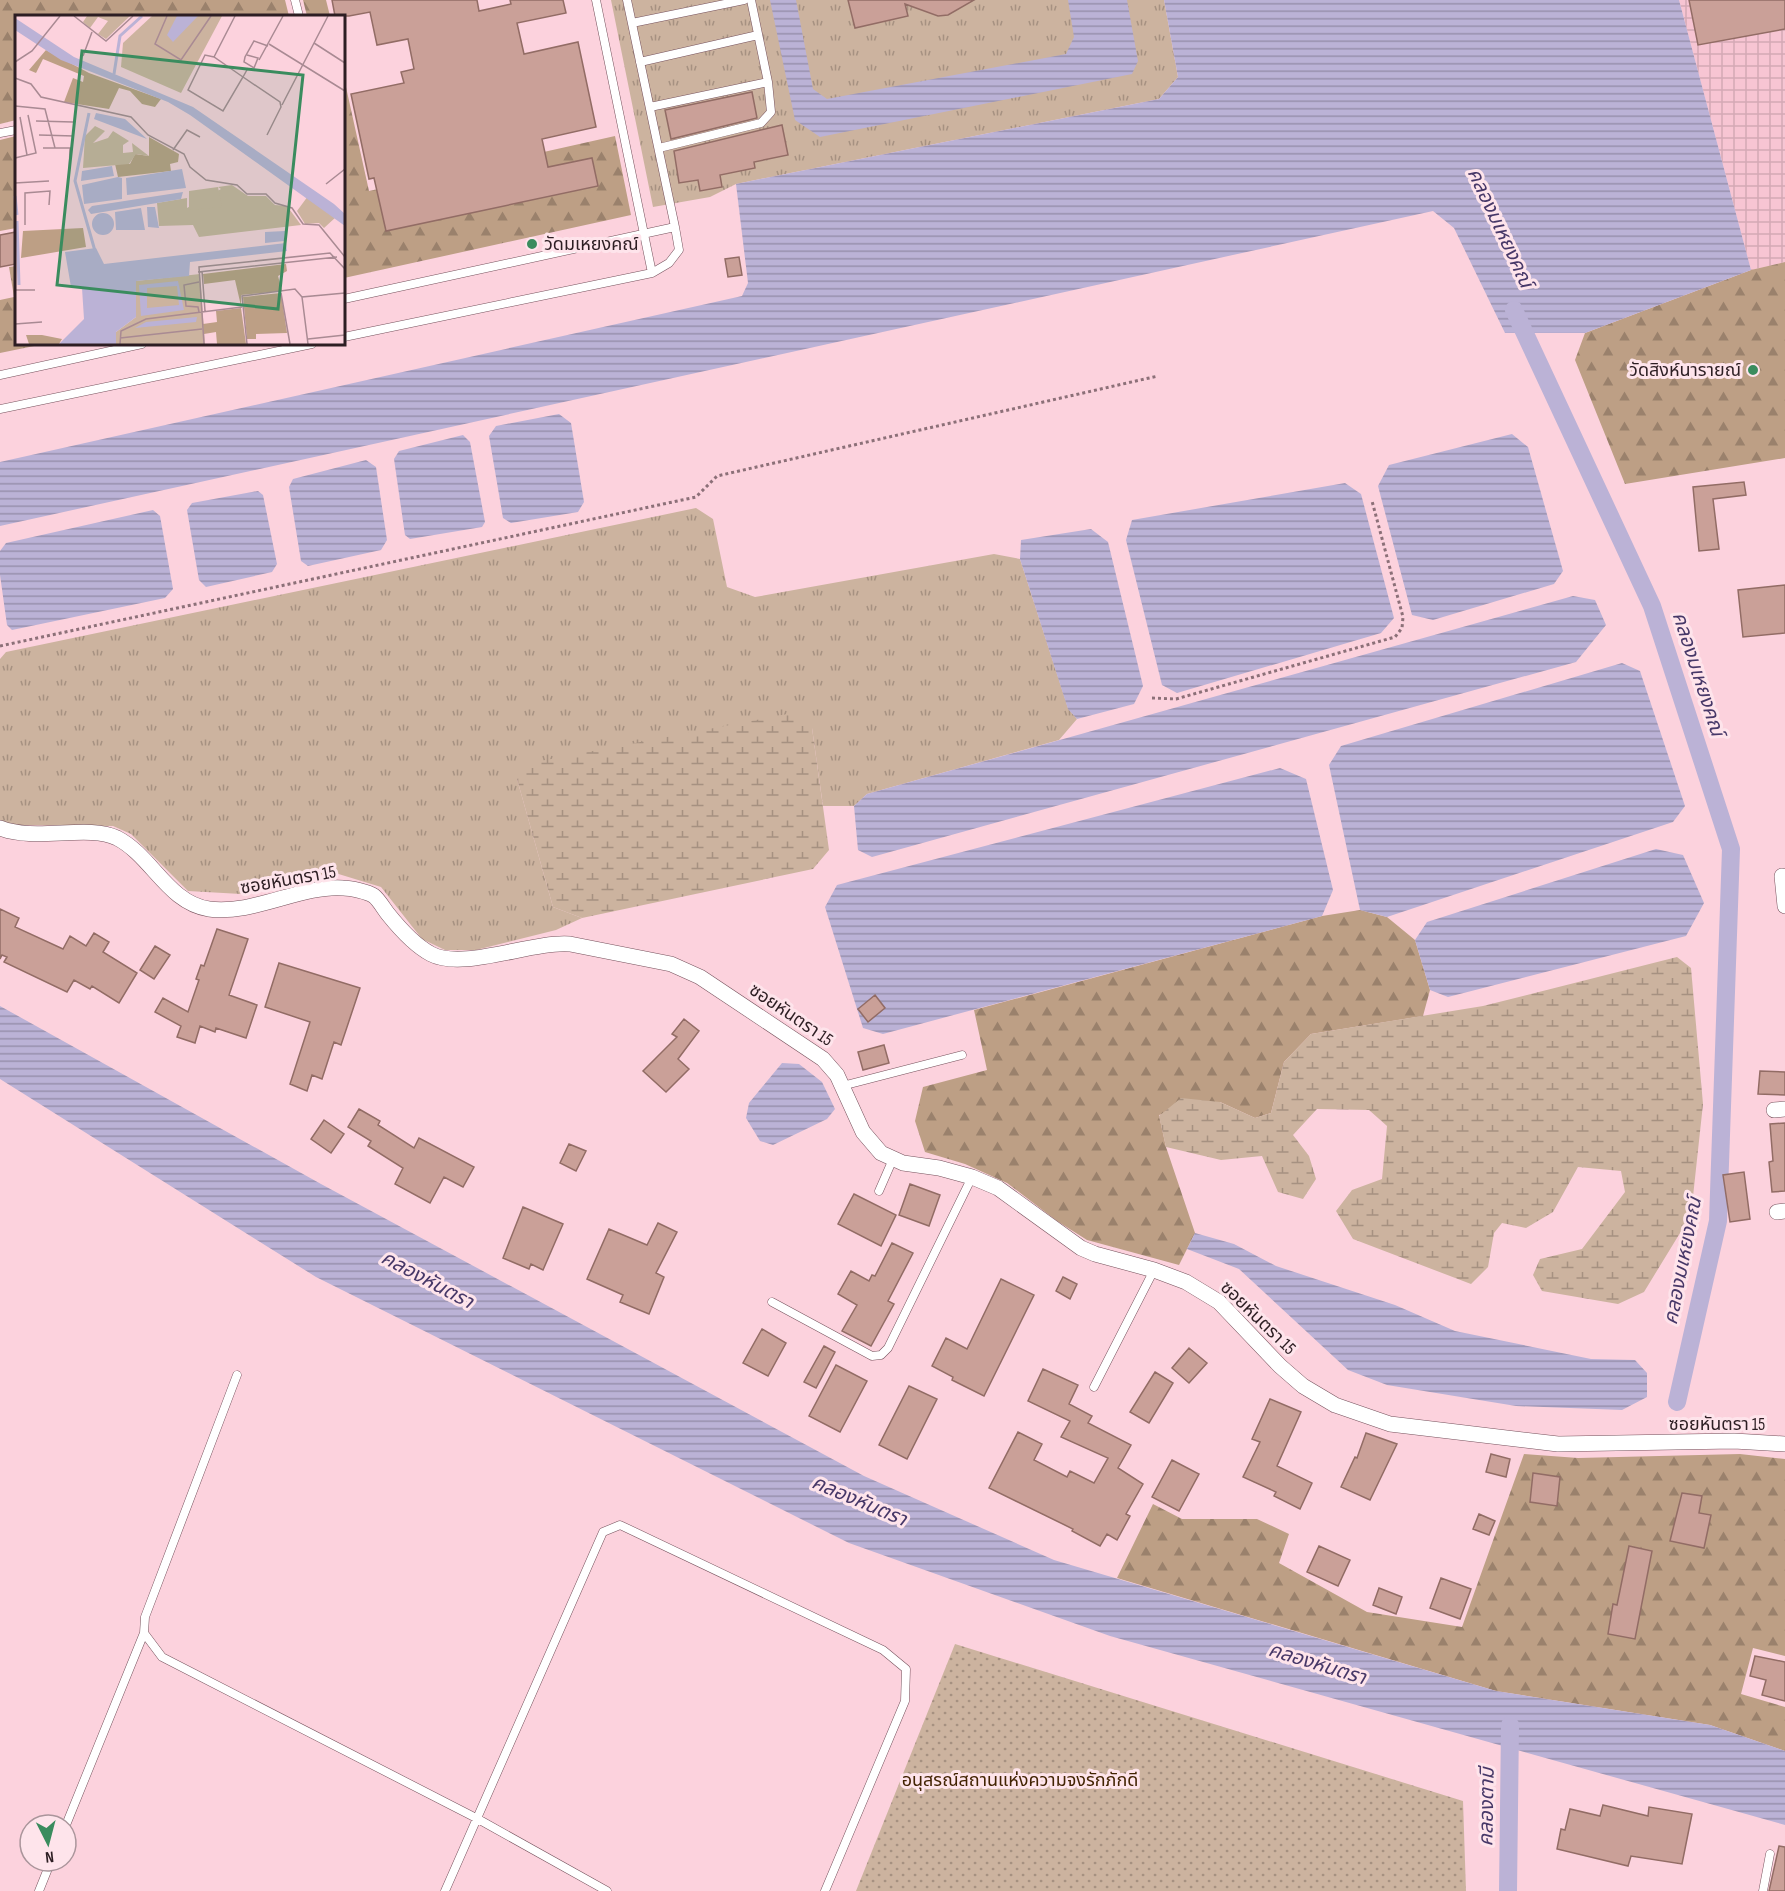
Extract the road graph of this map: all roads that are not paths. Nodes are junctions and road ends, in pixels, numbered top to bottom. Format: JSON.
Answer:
{"nodes":[{"id":1,"x":295,"y":0,"type":"edge"},
{"id":2,"x":596,"y":0,"type":"edge"},
{"id":3,"x":627,"y":0,"type":"edge"},
{"id":4,"x":744,"y":0,"type":"edge"},
{"id":5,"x":751,"y":0,"type":"edge"},
{"id":6,"x":299,"y":15,"type":"edge"},
{"id":7,"x":632,"y":23,"type":"junction"},
{"id":8,"x":758,"y":35,"type":"junction"},
{"id":9,"x":640,"y":62,"type":"junction"},
{"id":10,"x":768,"y":82,"type":"junction"},
{"id":11,"x":650,"y":107,"type":"junction"},
{"id":12,"x":15,"y":130,"type":"edge"},
{"id":13,"x":0,"y":133,"type":"edge"},
{"id":14,"x":659,"y":148,"type":"junction"},
{"id":15,"x":675,"y":227,"type":"junction"},
{"id":16,"x":643,"y":234,"type":"junction"},
{"id":17,"x":651,"y":273,"type":"junction"},
{"id":18,"x":345,"y":299,"type":"edge"},
{"id":19,"x":345,"y":337,"type":"edge"},
{"id":20,"x":137,"y":345,"type":"edge"},
{"id":21,"x":307,"y":345,"type":"edge"},
{"id":22,"x":0,"y":375,"type":"edge"},
{"id":23,"x":0,"y":409,"type":"edge"},
{"id":24,"x":0,"y":828,"type":"edge"},
{"id":25,"x":1782,"y":876,"type":"dead end"},
{"id":26,"x":1785,"y":906,"type":"edge"},
{"id":27,"x":962,"y":1055,"type":"dead end"},
{"id":28,"x":842,"y":1086,"type":"junction"},
{"id":29,"x":893,"y":1159,"type":"junction"},
{"id":30,"x":972,"y":1177,"type":"junction"},
{"id":31,"x":879,"y":1191,"type":"dead end"},
{"id":32,"x":1154,"y":1270,"type":"junction"},
{"id":33,"x":772,"y":1302,"type":"dead end"},
{"id":34,"x":237,"y":1375,"type":"dead end"},
{"id":35,"x":1094,"y":1388,"type":"dead end"},
{"id":36,"x":1785,"y":1444,"type":"edge"},
{"id":37,"x":144,"y":1633,"type":"junction"},
{"id":38,"x":71,"y":1813,"type":"edge"},
{"id":39,"x":478,"y":1819,"type":"junction"},
{"id":40,"x":1770,"y":1854,"type":"dead end"},
{"id":41,"x":46,"y":1873,"type":"edge"},
{"id":42,"x":39,"y":1891,"type":"edge"},
{"id":43,"x":446,"y":1891,"type":"edge"},
{"id":44,"x":607,"y":1891,"type":"edge"},
{"id":45,"x":825,"y":1891,"type":"edge"},
{"id":46,"x":1762,"y":1891,"type":"edge"}],
"edges":[{"from":1,"to":6,"type":"lane"},
{"from":2,"to":16,"type":"lane"},
{"from":3,"to":7,"type":"lane"},
{"from":4,"to":7,"type":"lane"},
{"from":5,"to":8,"type":"lane"},
{"from":7,"to":9,"type":"lane"},
{"from":8,"to":9,"type":"lane"},
{"from":8,"to":10,"type":"lane"},
{"from":9,"to":11,"type":"lane"},
{"from":10,"to":11,"type":"lane"},
{"from":10,"to":14,"type":"lane"},
{"from":11,"to":14,"type":"lane"},
{"from":12,"to":13,"type":"lane"},
{"from":14,"to":15,"type":"lane"},
{"from":15,"to":16,"type":"lane"},
{"from":15,"to":17,"type":"lane"},
{"from":16,"to":17,"type":"lane"},
{"from":16,"to":18,"type":"lane"},
{"from":17,"to":19,"type":"lane"},
{"from":20,"to":22,"type":"lane"},
{"from":21,"to":23,"type":"lane"},
{"from":24,"to":28,"type":"street","name":"ซอยหันตรา 15"},
{"from":25,"to":26,"type":"street"},
{"from":27,"to":28,"type":"lane"},
{"from":28,"to":29,"type":"street","name":"ซอยหันตรา 15"},
{"from":29,"to":30,"type":"street","name":"ซอยหันตรา 15"},
{"from":29,"to":31,"type":"lane"},
{"from":30,"to":32,"type":"street","name":"ซอยหันตรา 15"},
{"from":30,"to":33,"type":"lane"},
{"from":32,"to":35,"type":"lane"},
{"from":32,"to":36,"type":"street","name":"ซอยหันตรา 15"},
{"from":34,"to":37,"type":"lane"},
{"from":37,"to":38,"type":"lane"},
{"from":37,"to":39,"type":"lane"},
{"from":39,"to":43,"type":"lane"},
{"from":39,"to":44,"type":"lane"},
{"from":39,"to":45,"type":"lane"},
{"from":40,"to":46,"type":"lane"},
{"from":41,"to":42,"type":"lane"}]}
